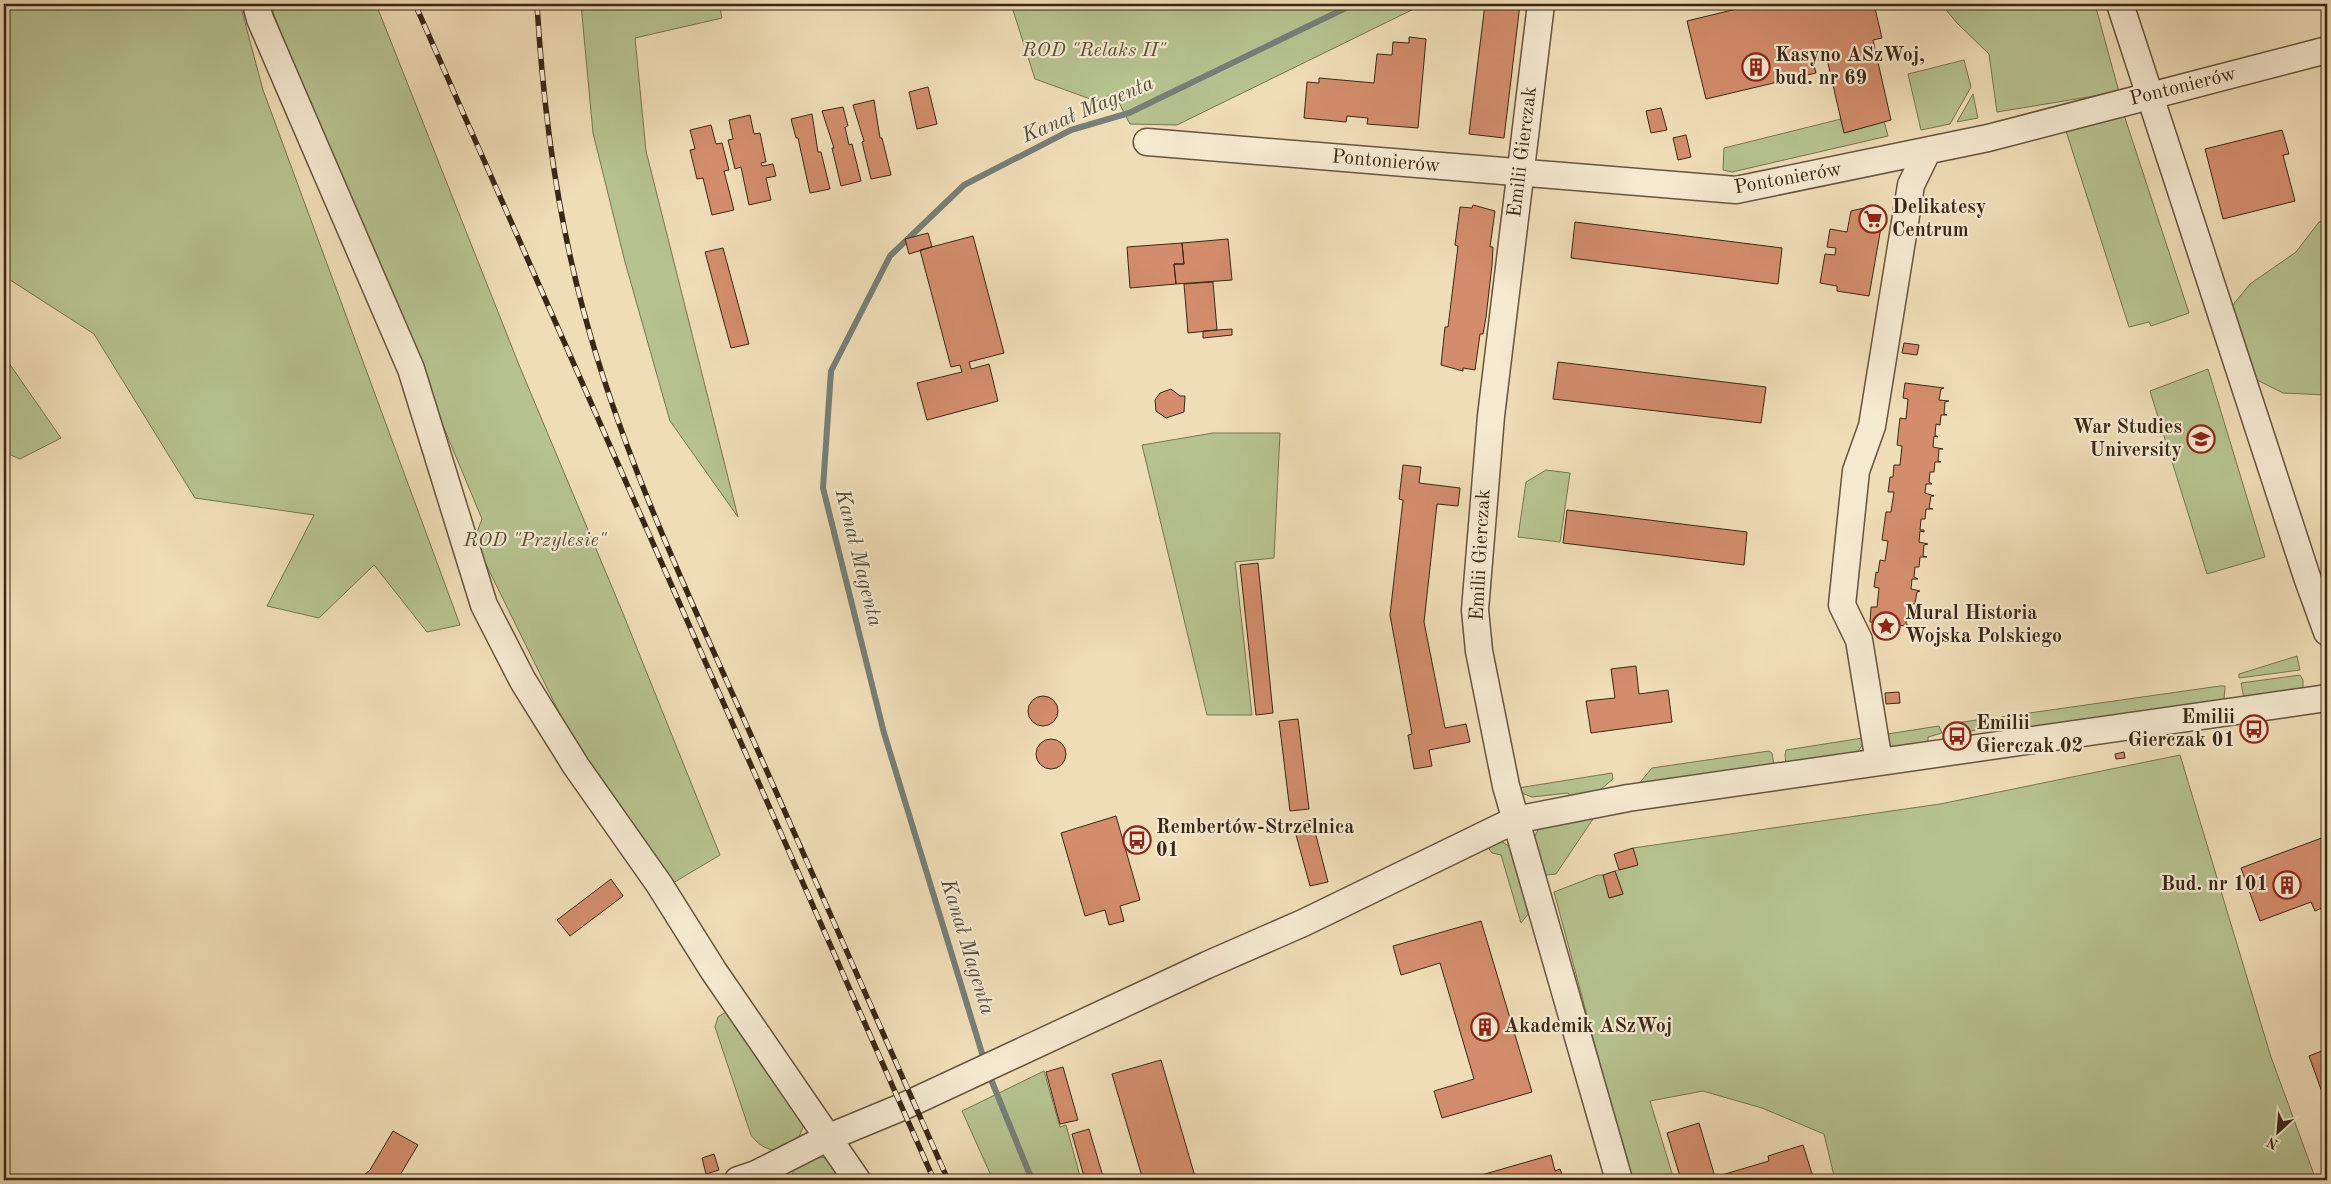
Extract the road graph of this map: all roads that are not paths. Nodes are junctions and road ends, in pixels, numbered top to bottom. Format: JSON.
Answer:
{"nodes":[{"id":1,"x":256,"y":4,"type":"edge"},
{"id":2,"x":1541,"y":4,"type":"edge"},
{"id":3,"x":2120,"y":4,"type":"edge"},
{"id":4,"x":2327,"y":50,"type":"edge"},
{"id":5,"x":2151,"y":97,"type":"junction"},
{"id":6,"x":1147,"y":142,"type":"dead end"},
{"id":7,"x":1927,"y":152,"type":"junction"},
{"id":8,"x":1889,"y":160,"type":"junction"},
{"id":9,"x":1520,"y":174,"type":"junction"},
{"id":10,"x":1911,"y":185,"type":"junction"},
{"id":11,"x":2327,"y":632,"type":"edge"},
{"id":12,"x":2327,"y":698,"type":"edge"},
{"id":13,"x":1879,"y":762,"type":"junction"},
{"id":14,"x":1515,"y":820,"type":"junction"},
{"id":15,"x":827,"y":1138,"type":"junction"},
{"id":16,"x":752,"y":1178,"type":"edge"},
{"id":17,"x":857,"y":1180,"type":"edge"},
{"id":18,"x":1619,"y":1180,"type":"edge"}],
"edges":[{"from":1,"to":15,"type":"street"},
{"from":2,"to":9,"type":"street","name":"Emilii Gierczak"},
{"from":3,"to":5,"type":"street"},
{"from":4,"to":5,"type":"street","name":"Pontonierów"},
{"from":5,"to":7,"type":"street","name":"Pontonierów"},
{"from":5,"to":11,"type":"street"},
{"from":6,"to":9,"type":"street","name":"Pontonierów"},
{"from":7,"to":8,"type":"street","name":"Pontonierów"},
{"from":7,"to":10,"type":"street"},
{"from":8,"to":9,"type":"street","name":"Pontonierów"},
{"from":8,"to":10,"type":"street"},
{"from":9,"to":14,"type":"street","name":"Emilii Gierczak"},
{"from":10,"to":13,"type":"street"},
{"from":12,"to":13,"type":"street"},
{"from":13,"to":14,"type":"street"},
{"from":14,"to":15,"type":"street"},
{"from":14,"to":18,"type":"street","name":"Emilii Gierczak"},
{"from":15,"to":16,"type":"street"},
{"from":15,"to":17,"type":"street"}]}
